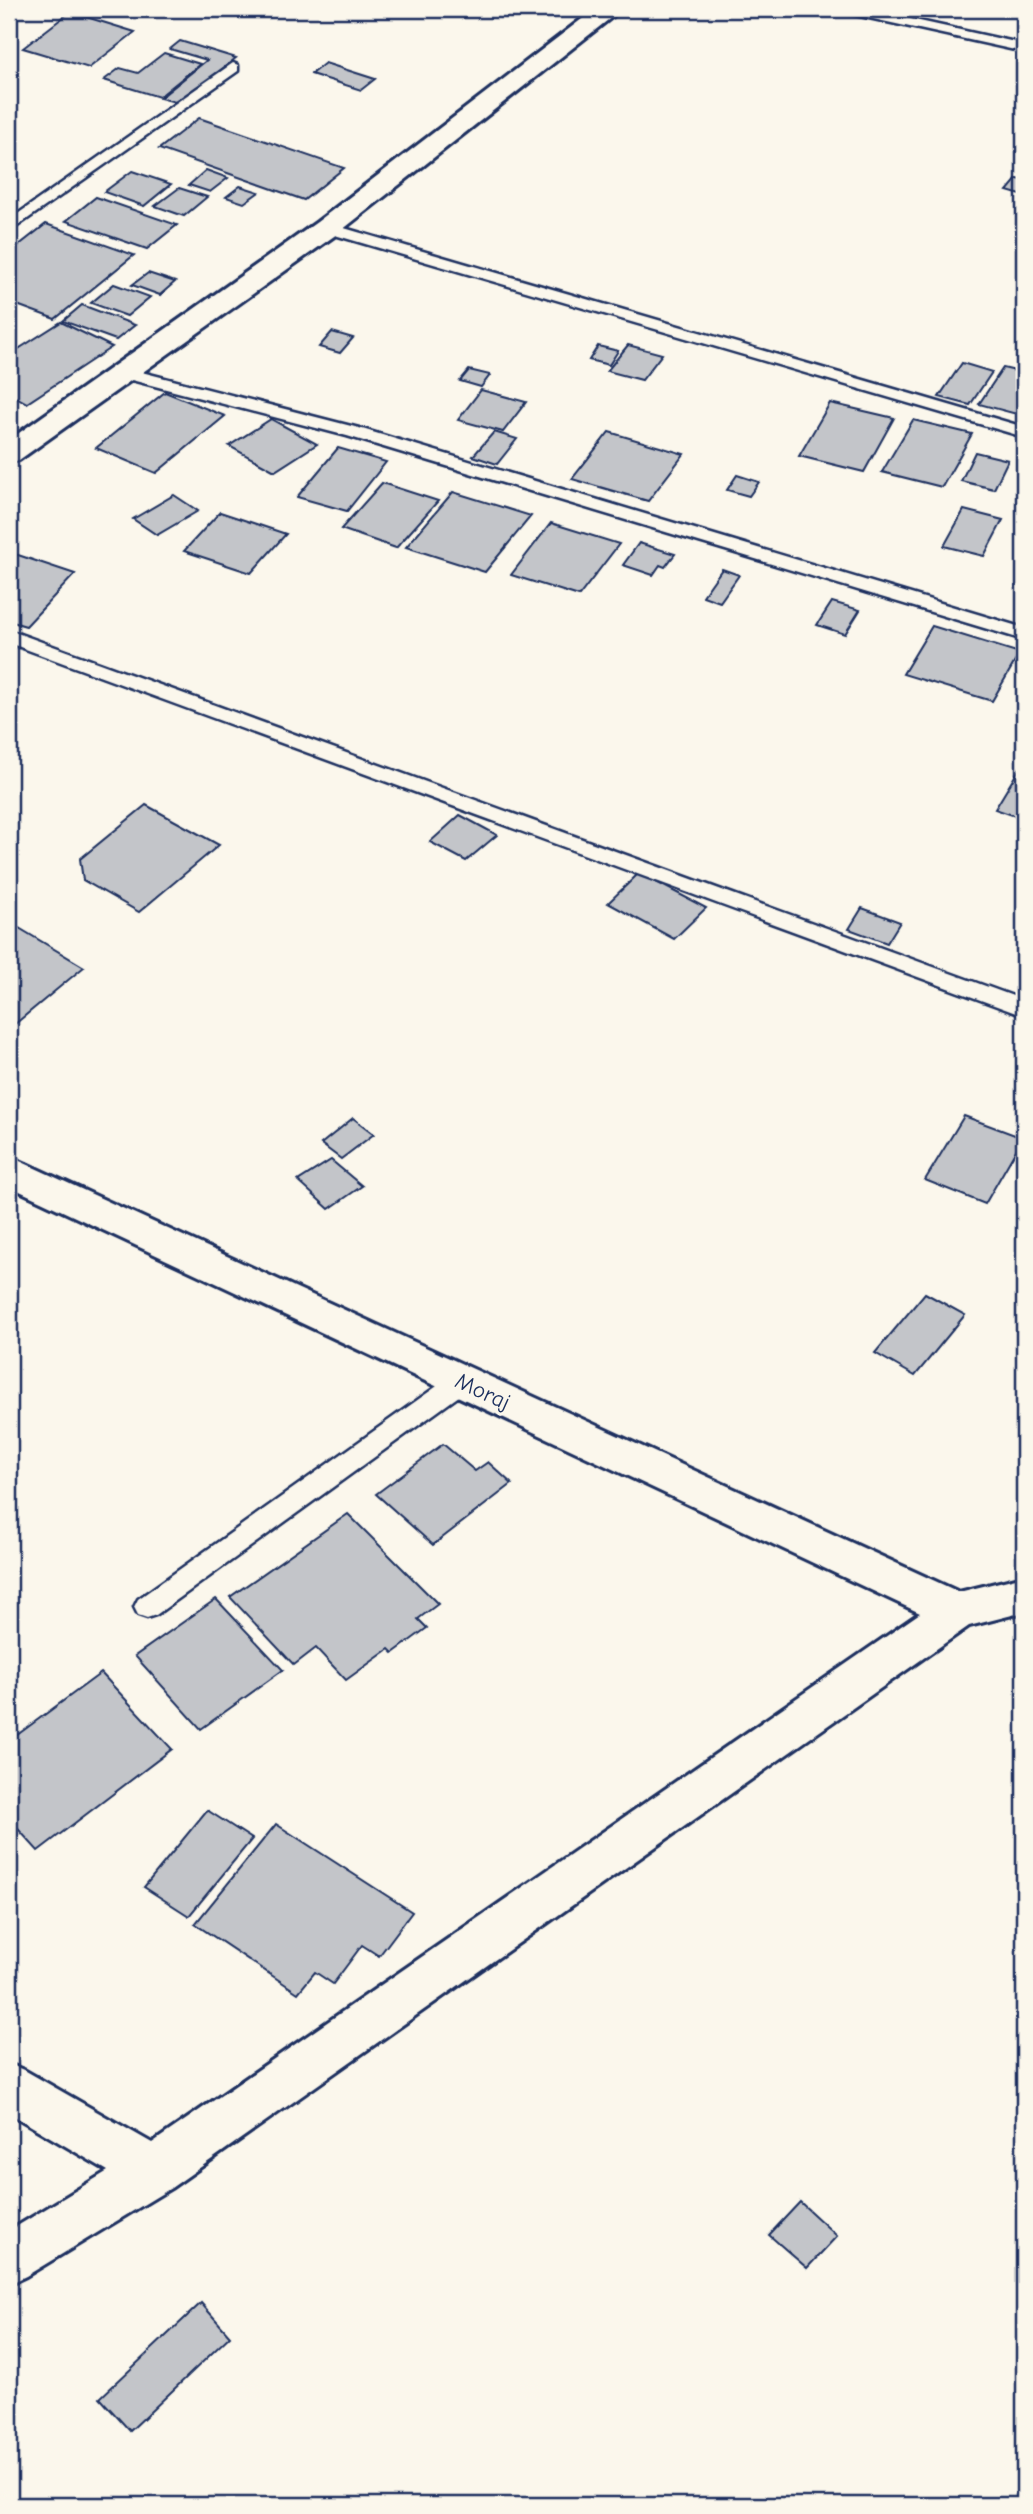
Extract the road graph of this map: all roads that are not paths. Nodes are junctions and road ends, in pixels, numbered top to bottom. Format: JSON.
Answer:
{"nodes":[{"id":1,"x":610,"y":9,"type":"edge"},
{"id":2,"x":846,"y":9,"type":"edge"},
{"id":3,"x":1024,"y":48,"type":"edge"},
{"id":4,"x":233,"y":68,"type":"dead end"},
{"id":5,"x":9,"y":227,"type":"edge"},
{"id":6,"x":327,"y":228,"type":"junction"},
{"id":7,"x":126,"y":373,"type":"junction"},
{"id":8,"x":1024,"y":432,"type":"edge"},
{"id":9,"x":9,"y":454,"type":"edge"},
{"id":10,"x":1024,"y":634,"type":"edge"},
{"id":11,"x":9,"y":636,"type":"edge"},
{"id":12,"x":1024,"y":1008,"type":"edge"},
{"id":13,"x":9,"y":1170,"type":"edge"},
{"id":14,"x":462,"y":1381,"type":"junction"},
{"id":15,"x":1024,"y":1594,"type":"edge"},
{"id":16,"x":147,"y":1607,"type":"dead end"},
{"id":17,"x":957,"y":1611,"type":"junction"},
{"id":18,"x":9,"y":2087,"type":"edge"},
{"id":19,"x":154,"y":2171,"type":"junction"},
{"id":20,"x":9,"y":2259,"type":"edge"}],
"edges":[{"from":1,"to":6,"type":"street"},
{"from":2,"to":3,"type":"lane"},
{"from":4,"to":5,"type":"lane"},
{"from":6,"to":7,"type":"street"},
{"from":6,"to":8,"type":"lane"},
{"from":7,"to":9,"type":"street"},
{"from":7,"to":10,"type":"lane"},
{"from":11,"to":12,"type":"lane"},
{"from":13,"to":14,"type":"street","name":"Moraj"},
{"from":14,"to":16,"type":"lane"},
{"from":14,"to":17,"type":"street","name":"Moraj"},
{"from":15,"to":17,"type":"street"},
{"from":17,"to":19,"type":"street"},
{"from":18,"to":19,"type":"street"},
{"from":19,"to":20,"type":"street"}]}
